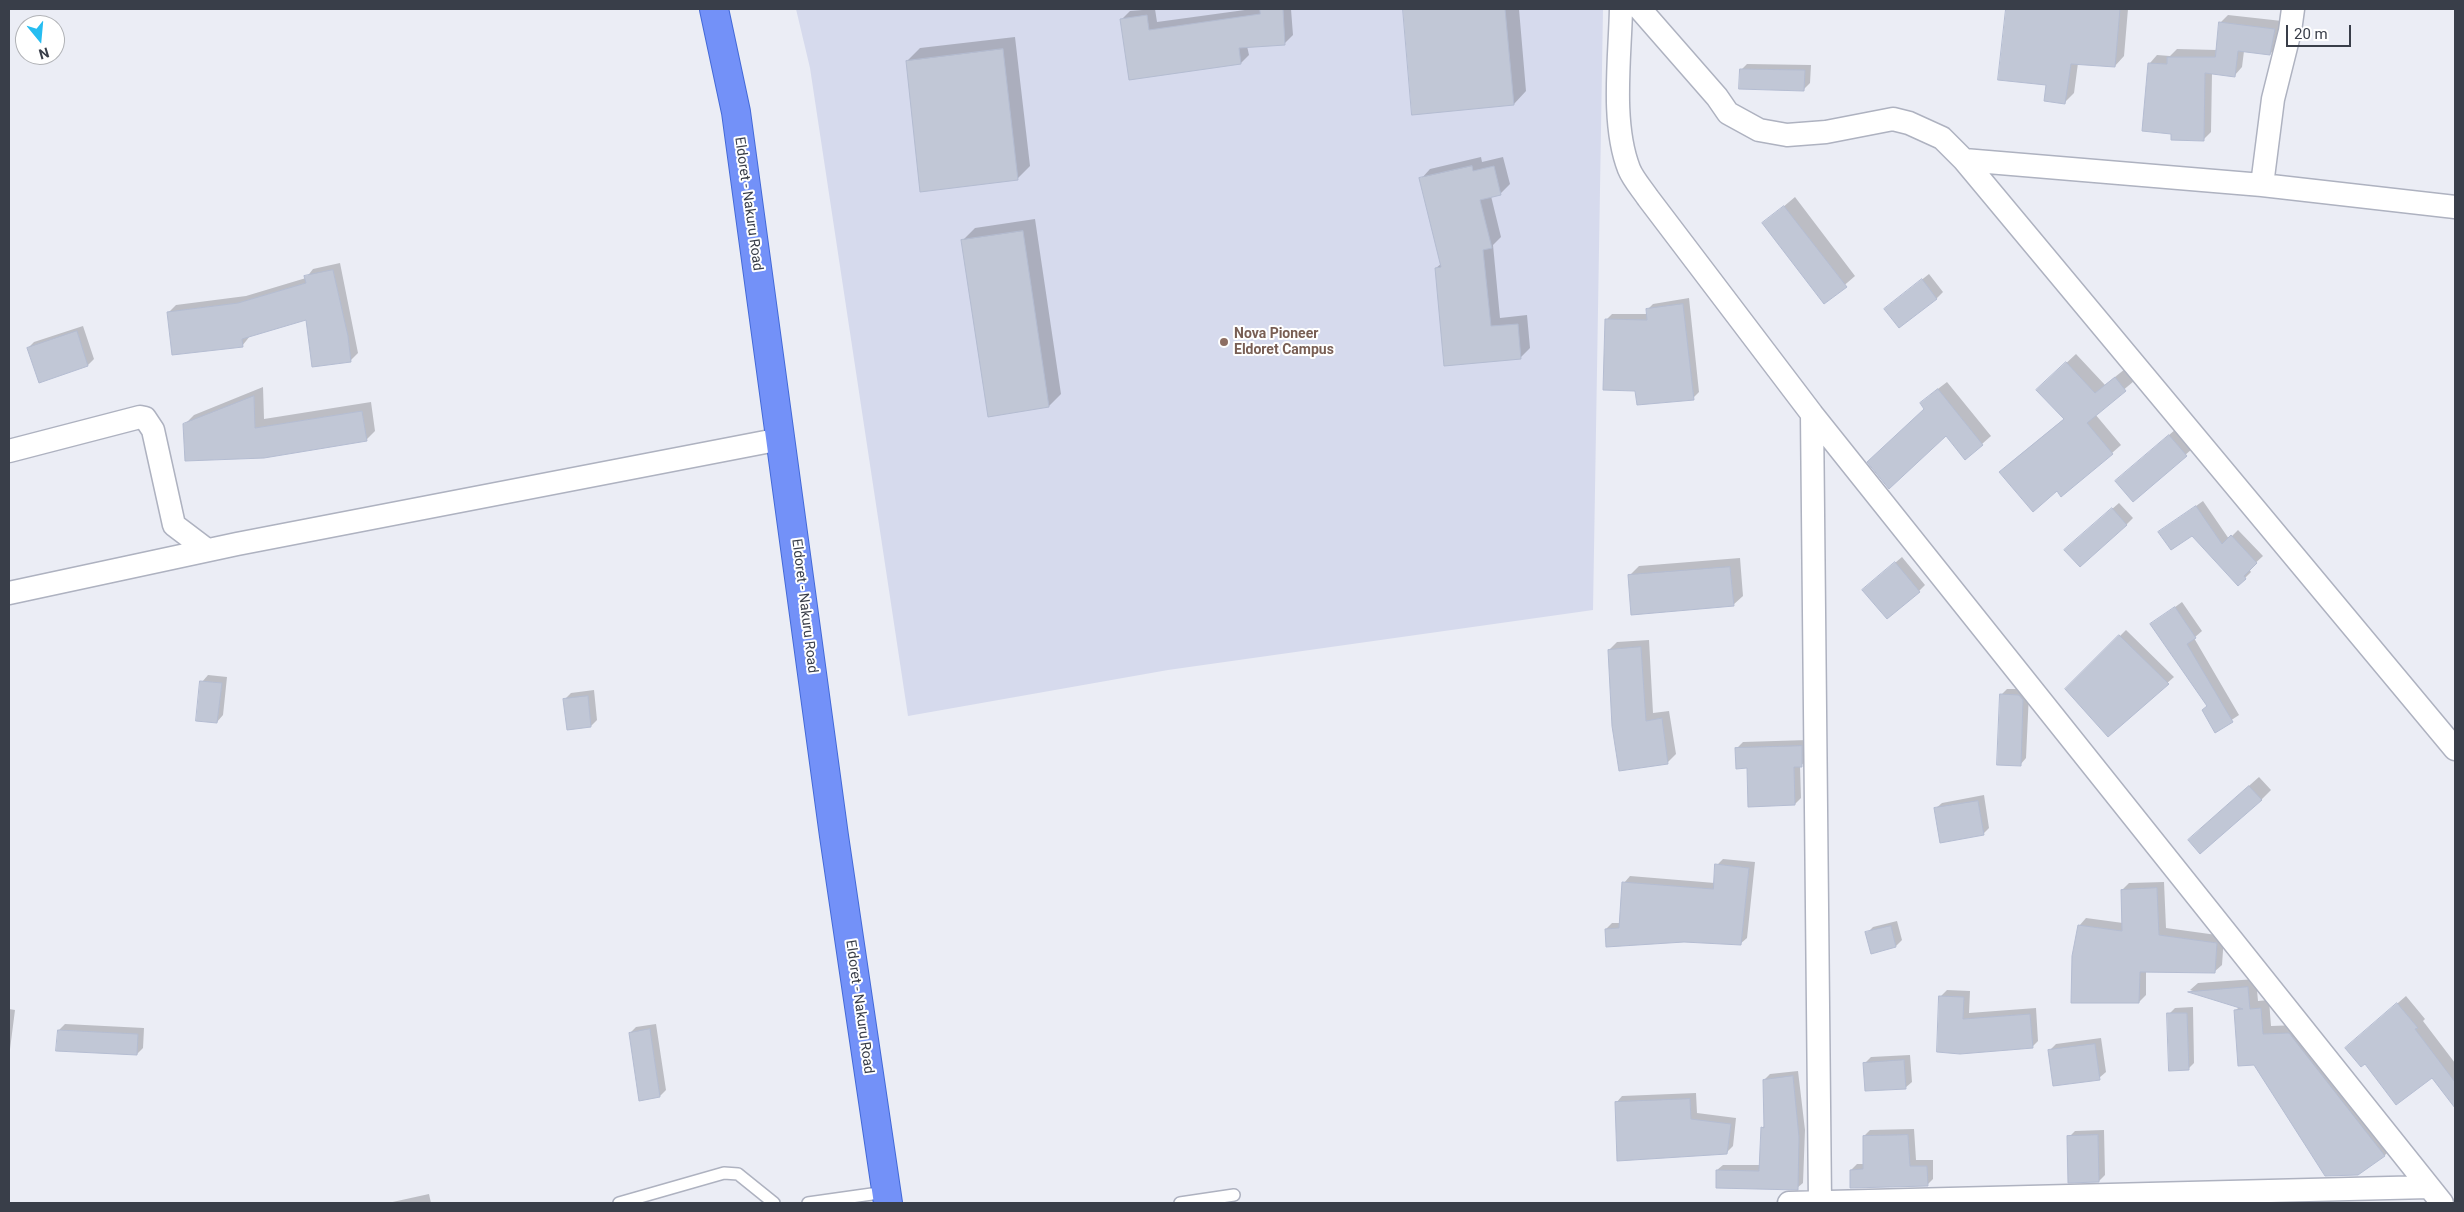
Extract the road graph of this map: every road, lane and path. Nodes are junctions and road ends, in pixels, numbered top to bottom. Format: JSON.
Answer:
{"nodes":[{"id":1,"x":714,"y":9,"type":"edge"},
{"id":2,"x":1622,"y":9,"type":"edge"},
{"id":3,"x":1640,"y":9,"type":"edge"},
{"id":4,"x":2293,"y":9,"type":"edge"},
{"id":5,"x":1964,"y":160,"type":"junction"},
{"id":6,"x":2262,"y":186,"type":"junction"},
{"id":7,"x":2455,"y":207,"type":"edge"},
{"id":8,"x":1812,"y":414,"type":"junction"},
{"id":9,"x":781,"y":439,"type":"junction"},
{"id":10,"x":9,"y":451,"type":"edge"},
{"id":11,"x":207,"y":550,"type":"junction"},
{"id":12,"x":9,"y":593,"type":"edge"},
{"id":13,"x":2455,"y":749,"type":"edge"},
{"id":14,"x":1234,"y":1195,"type":"dead end"},
{"id":15,"x":2435,"y":1195,"type":"edge"},
{"id":16,"x":887,"y":1198,"type":"edge"},
{"id":17,"x":1820,"y":1202,"type":"edge"},
{"id":18,"x":619,"y":1203,"type":"edge"},
{"id":19,"x":774,"y":1203,"type":"edge"},
{"id":20,"x":808,"y":1203,"type":"edge"},
{"id":21,"x":1180,"y":1203,"type":"edge"},
{"id":22,"x":1788,"y":1203,"type":"edge"}],
"edges":[{"from":1,"to":9,"type":"highway","name":"Eldoret - Nakuru Road"},
{"from":2,"to":8,"type":"street"},
{"from":3,"to":5,"type":"street"},
{"from":4,"to":6,"type":"street"},
{"from":5,"to":6,"type":"street"},
{"from":5,"to":13,"type":"street"},
{"from":6,"to":7,"type":"street"},
{"from":8,"to":15,"type":"street"},
{"from":8,"to":17,"type":"street"},
{"from":9,"to":11,"type":"street"},
{"from":9,"to":16,"type":"highway","name":"Eldoret - Nakuru Road"},
{"from":10,"to":11,"type":"street"},
{"from":11,"to":12,"type":"street"},
{"from":14,"to":21,"type":"lane"},
{"from":15,"to":17,"type":"street"},
{"from":16,"to":20,"type":"lane"},
{"from":17,"to":22,"type":"street"},
{"from":18,"to":19,"type":"lane"}]}
